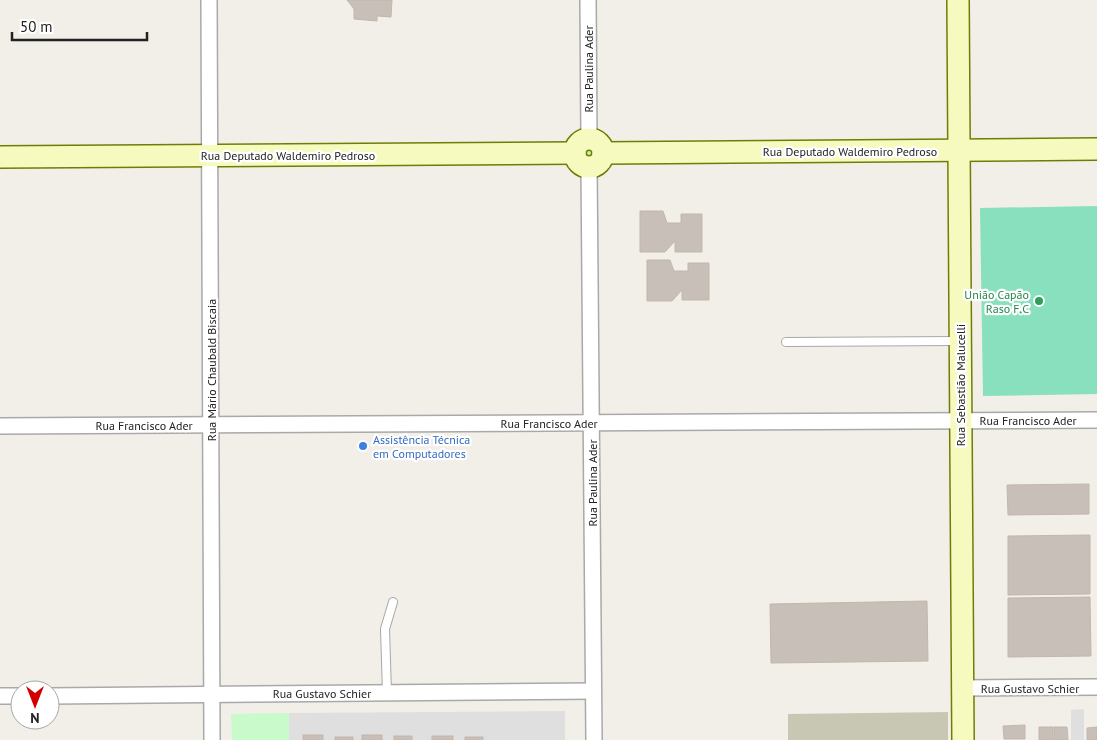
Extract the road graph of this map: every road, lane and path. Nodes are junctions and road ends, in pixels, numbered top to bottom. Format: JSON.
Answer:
{"nodes":[{"id":1,"x":210,"y":0,"type":"edge"},
{"id":2,"x":588,"y":0,"type":"edge"},
{"id":3,"x":958,"y":0,"type":"edge"},
{"id":4,"x":1097,"y":149,"type":"edge"},
{"id":5,"x":959,"y":150,"type":"junction"},
{"id":6,"x":589,"y":153,"type":"junction"},
{"id":7,"x":210,"y":156,"type":"junction"},
{"id":8,"x":0,"y":158,"type":"edge"},
{"id":9,"x":960,"y":341,"type":"junction"},
{"id":10,"x":786,"y":342,"type":"dead end"},
{"id":11,"x":1097,"y":420,"type":"edge"},
{"id":12,"x":961,"y":421,"type":"junction"},
{"id":13,"x":591,"y":423,"type":"junction"},
{"id":14,"x":211,"y":425,"type":"junction"},
{"id":15,"x":0,"y":426,"type":"edge"},
{"id":16,"x":393,"y":602,"type":"dead end"},
{"id":17,"x":1097,"y":687,"type":"edge"},
{"id":18,"x":963,"y":688,"type":"junction"},
{"id":19,"x":593,"y":691,"type":"junction"},
{"id":20,"x":387,"y":693,"type":"junction"},
{"id":21,"x":212,"y":694,"type":"junction"},
{"id":22,"x":60,"y":696,"type":"edge"},
{"id":23,"x":212,"y":740,"type":"edge"},
{"id":24,"x":594,"y":740,"type":"edge"},
{"id":25,"x":963,"y":740,"type":"edge"}],
"edges":[{"from":1,"to":7,"type":"street","name":"Rua Mário Chaubald Biscaia"},
{"from":2,"to":6,"type":"street","name":"Rua Paulina Ader"},
{"from":3,"to":5,"type":"street","name":"Rua Sebastião Malucelli"},
{"from":4,"to":5,"type":"street","name":"Rua Deputado Waldemiro Pedroso"},
{"from":5,"to":6,"type":"street","name":"Rua Deputado Waldemiro Pedroso"},
{"from":5,"to":9,"type":"street","name":"Rua Sebastião Malucelli"},
{"from":6,"to":7,"type":"street","name":"Rua Deputado Waldemiro Pedroso"},
{"from":6,"to":13,"type":"street","name":"Rua Paulina Ader"},
{"from":7,"to":8,"type":"street","name":"Rua Deputado Waldemiro Pedroso"},
{"from":7,"to":14,"type":"street","name":"Rua Mário Chaubald Biscaia"},
{"from":9,"to":10,"type":"lane"},
{"from":9,"to":12,"type":"street","name":"Rua Sebastião Malucelli"},
{"from":11,"to":12,"type":"street","name":"Rua Francisco Ader"},
{"from":12,"to":13,"type":"street","name":"Rua Francisco Ader"},
{"from":12,"to":18,"type":"street","name":"Rua Sebastião Malucelli"},
{"from":13,"to":14,"type":"street","name":"Rua Francisco Ader"},
{"from":13,"to":19,"type":"street","name":"Rua Paulina Ader"},
{"from":14,"to":15,"type":"street","name":"Rua Francisco Ader"},
{"from":14,"to":21,"type":"street","name":"Rua Mário Chaubald Biscaia"},
{"from":16,"to":20,"type":"lane"},
{"from":17,"to":18,"type":"street","name":"Rua Gustavo Schier"},
{"from":18,"to":25,"type":"street","name":"Rua Sebastião Malucelli"},
{"from":19,"to":20,"type":"street","name":"Rua Gustavo Schier"},
{"from":19,"to":24,"type":"street","name":"Rua Paulina Ader"},
{"from":20,"to":21,"type":"street","name":"Rua Gustavo Schier"},
{"from":21,"to":22,"type":"street","name":"Rua Gustavo Schier"},
{"from":21,"to":23,"type":"street","name":"Rua Mário Chaubald Biscaia"}]}
